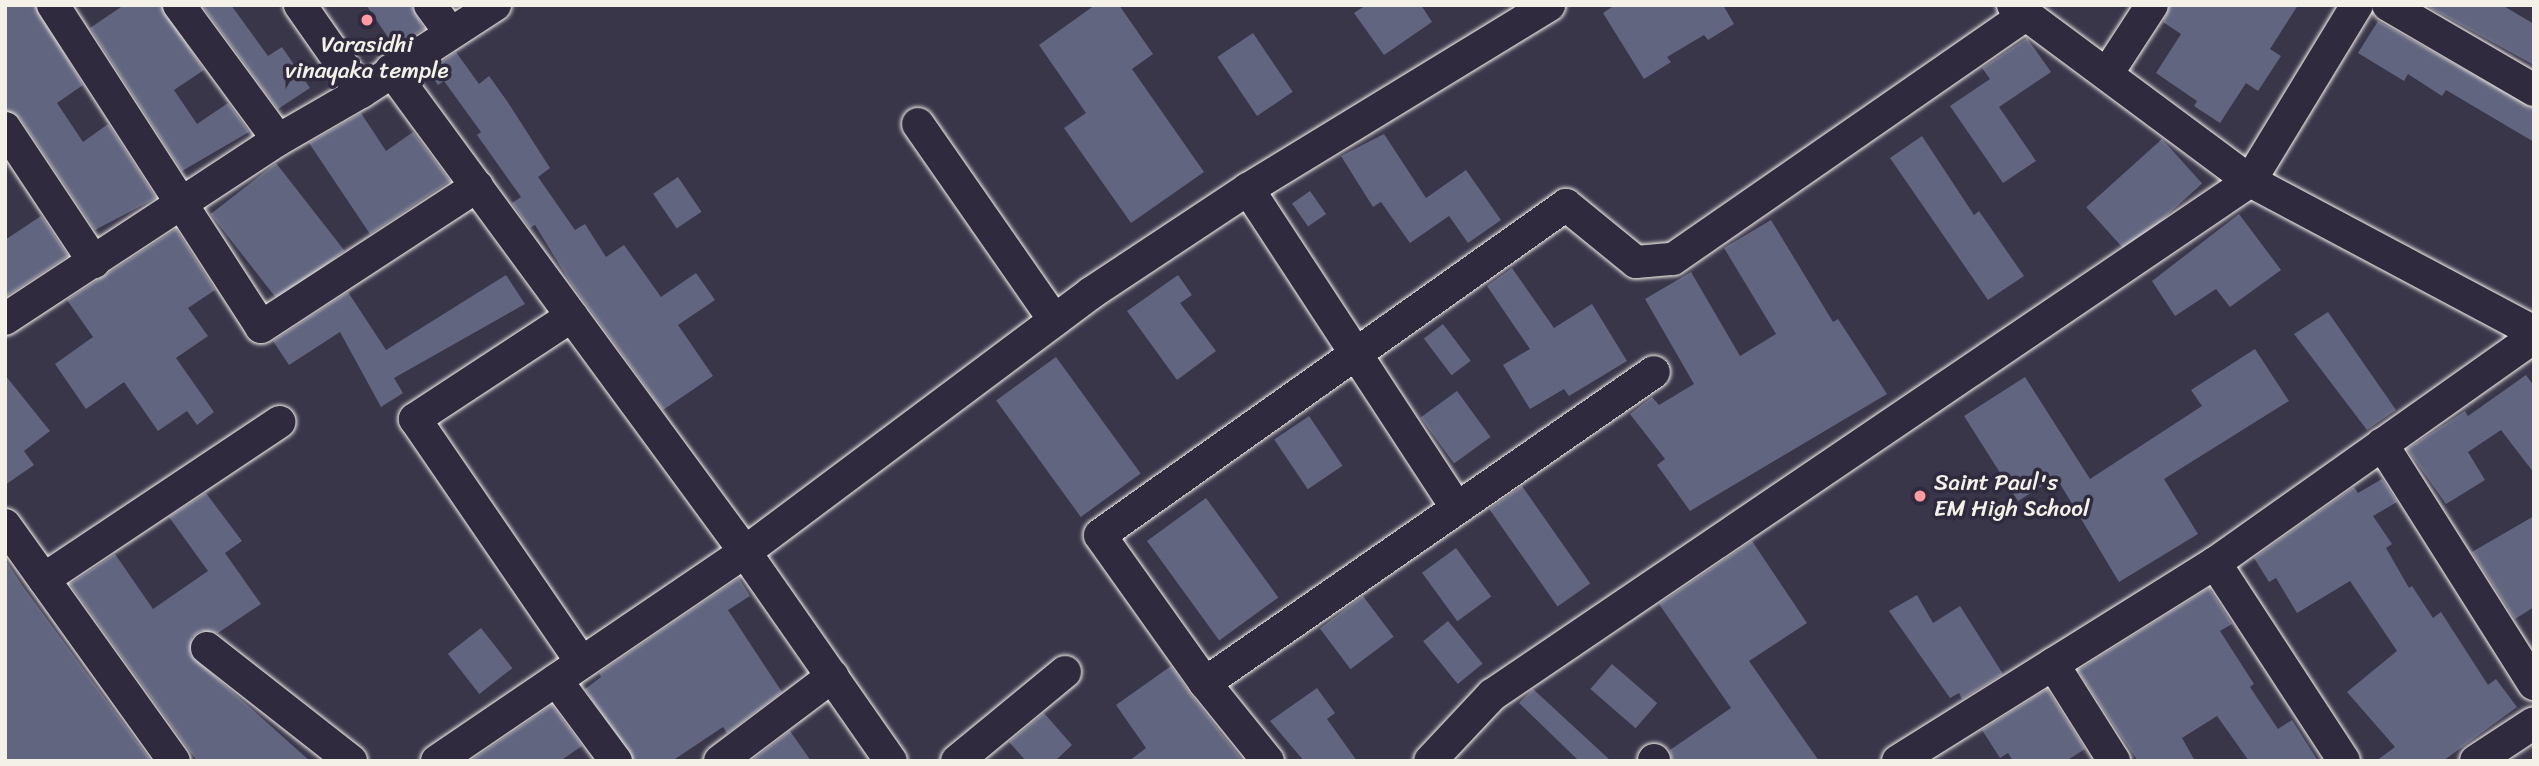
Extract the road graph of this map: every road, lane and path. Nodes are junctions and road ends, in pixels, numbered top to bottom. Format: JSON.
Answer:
{"nodes":[{"id":1,"x":53,"y":5,"type":"edge"},
{"id":2,"x":179,"y":5,"type":"edge"},
{"id":3,"x":300,"y":5,"type":"edge"},
{"id":4,"x":430,"y":5,"type":"edge"},
{"id":5,"x":495,"y":5,"type":"edge"},
{"id":6,"x":1549,"y":5,"type":"edge"},
{"id":7,"x":2152,"y":5,"type":"edge"},
{"id":8,"x":2357,"y":5,"type":"edge"},
{"id":9,"x":2388,"y":5,"type":"edge"},
{"id":10,"x":2020,"y":10,"type":"edge"},
{"id":11,"x":450,"y":33,"type":"junction"},
{"id":12,"x":391,"y":70,"type":"junction"},
{"id":13,"x":2107,"y":74,"type":"junction"},
{"id":14,"x":2534,"y":90,"type":"edge"},
{"id":15,"x":361,"y":92,"type":"junction"},
{"id":16,"x":918,"y":124,"type":"dead end"},
{"id":17,"x":5,"y":128,"type":"edge"},
{"id":18,"x":278,"y":139,"type":"junction"},
{"id":19,"x":2250,"y":181,"type":"junction"},
{"id":20,"x":477,"y":186,"type":"junction"},
{"id":21,"x":1248,"y":189,"type":"junction"},
{"id":22,"x":184,"y":204,"type":"junction"},
{"id":23,"x":94,"y":262,"type":"junction"},
{"id":24,"x":8,"y":312,"type":"edge"},
{"id":25,"x":572,"y":316,"type":"junction"},
{"id":26,"x":1054,"y":320,"type":"junction"},
{"id":27,"x":2534,"y":335,"type":"edge"},
{"id":28,"x":1354,"y":351,"type":"junction"},
{"id":29,"x":1654,"y":372,"type":"dead end"},
{"id":30,"x":279,"y":422,"type":"dead end"},
{"id":31,"x":2382,"y":444,"type":"junction"},
{"id":32,"x":1457,"y":508,"type":"junction"},
{"id":33,"x":5,"y":525,"type":"edge"},
{"id":34,"x":745,"y":552,"type":"junction"},
{"id":35,"x":2215,"y":563,"type":"junction"},
{"id":36,"x":44,"y":579,"type":"junction"},
{"id":37,"x":207,"y":648,"type":"dead end"},
{"id":38,"x":581,"y":661,"type":"junction"},
{"id":39,"x":2053,"y":664,"type":"junction"},
{"id":40,"x":1065,"y":672,"type":"dead end"},
{"id":41,"x":833,"y":676,"type":"junction"},
{"id":42,"x":556,"y":680,"type":"junction"},
{"id":43,"x":1205,"y":684,"type":"junction"},
{"id":44,"x":2534,"y":684,"type":"edge"},
{"id":45,"x":2534,"y":723,"type":"edge"},
{"id":46,"x":174,"y":761,"type":"edge"},
{"id":47,"x":351,"y":761,"type":"edge"},
{"id":48,"x":437,"y":761,"type":"edge"},
{"id":49,"x":616,"y":761,"type":"edge"},
{"id":50,"x":720,"y":761,"type":"edge"},
{"id":51,"x":891,"y":761,"type":"edge"},
{"id":52,"x":957,"y":761,"type":"edge"},
{"id":53,"x":1268,"y":761,"type":"edge"},
{"id":54,"x":1430,"y":761,"type":"edge"},
{"id":55,"x":1898,"y":761,"type":"edge"},
{"id":56,"x":2114,"y":761,"type":"edge"},
{"id":57,"x":2344,"y":761,"type":"edge"},
{"id":58,"x":2476,"y":761,"type":"edge"}],
"edges":[{"from":1,"to":22,"type":"street"},
{"from":2,"to":18,"type":"street"},
{"from":3,"to":15,"type":"street"},
{"from":4,"to":11,"type":"street"},
{"from":5,"to":11,"type":"street"},
{"from":6,"to":21,"type":"street"},
{"from":7,"to":13,"type":"street"},
{"from":8,"to":19,"type":"street"},
{"from":9,"to":14,"type":"street"},
{"from":10,"to":13,"type":"street"},
{"from":10,"to":28,"type":"street"},
{"from":11,"to":12,"type":"street"},
{"from":12,"to":15,"type":"street"},
{"from":12,"to":20,"type":"street"},
{"from":13,"to":19,"type":"street"},
{"from":15,"to":18,"type":"street"},
{"from":16,"to":26,"type":"street"},
{"from":17,"to":23,"type":"street"},
{"from":18,"to":22,"type":"street"},
{"from":19,"to":27,"type":"street"},
{"from":19,"to":54,"type":"street"},
{"from":20,"to":22,"type":"street"},
{"from":20,"to":25,"type":"street"},
{"from":21,"to":26,"type":"street"},
{"from":21,"to":28,"type":"street"},
{"from":22,"to":23,"type":"street"},
{"from":23,"to":24,"type":"street"},
{"from":25,"to":34,"type":"street"},
{"from":25,"to":38,"type":"street"},
{"from":26,"to":34,"type":"street"},
{"from":27,"to":31,"type":"street"},
{"from":28,"to":32,"type":"street"},
{"from":28,"to":43,"type":"street"},
{"from":29,"to":32,"type":"street"},
{"from":30,"to":36,"type":"street"},
{"from":31,"to":35,"type":"street"},
{"from":31,"to":44,"type":"street"},
{"from":32,"to":43,"type":"street"},
{"from":33,"to":36,"type":"street"},
{"from":34,"to":38,"type":"street"},
{"from":34,"to":41,"type":"street"},
{"from":35,"to":39,"type":"street"},
{"from":35,"to":57,"type":"street"},
{"from":36,"to":46,"type":"street"},
{"from":37,"to":47,"type":"street"},
{"from":38,"to":42,"type":"street"},
{"from":39,"to":55,"type":"street"},
{"from":39,"to":56,"type":"street"},
{"from":40,"to":52,"type":"street"},
{"from":41,"to":50,"type":"street"},
{"from":41,"to":51,"type":"street"},
{"from":42,"to":48,"type":"street"},
{"from":42,"to":49,"type":"street"},
{"from":43,"to":53,"type":"street"},
{"from":45,"to":58,"type":"street"}]}
